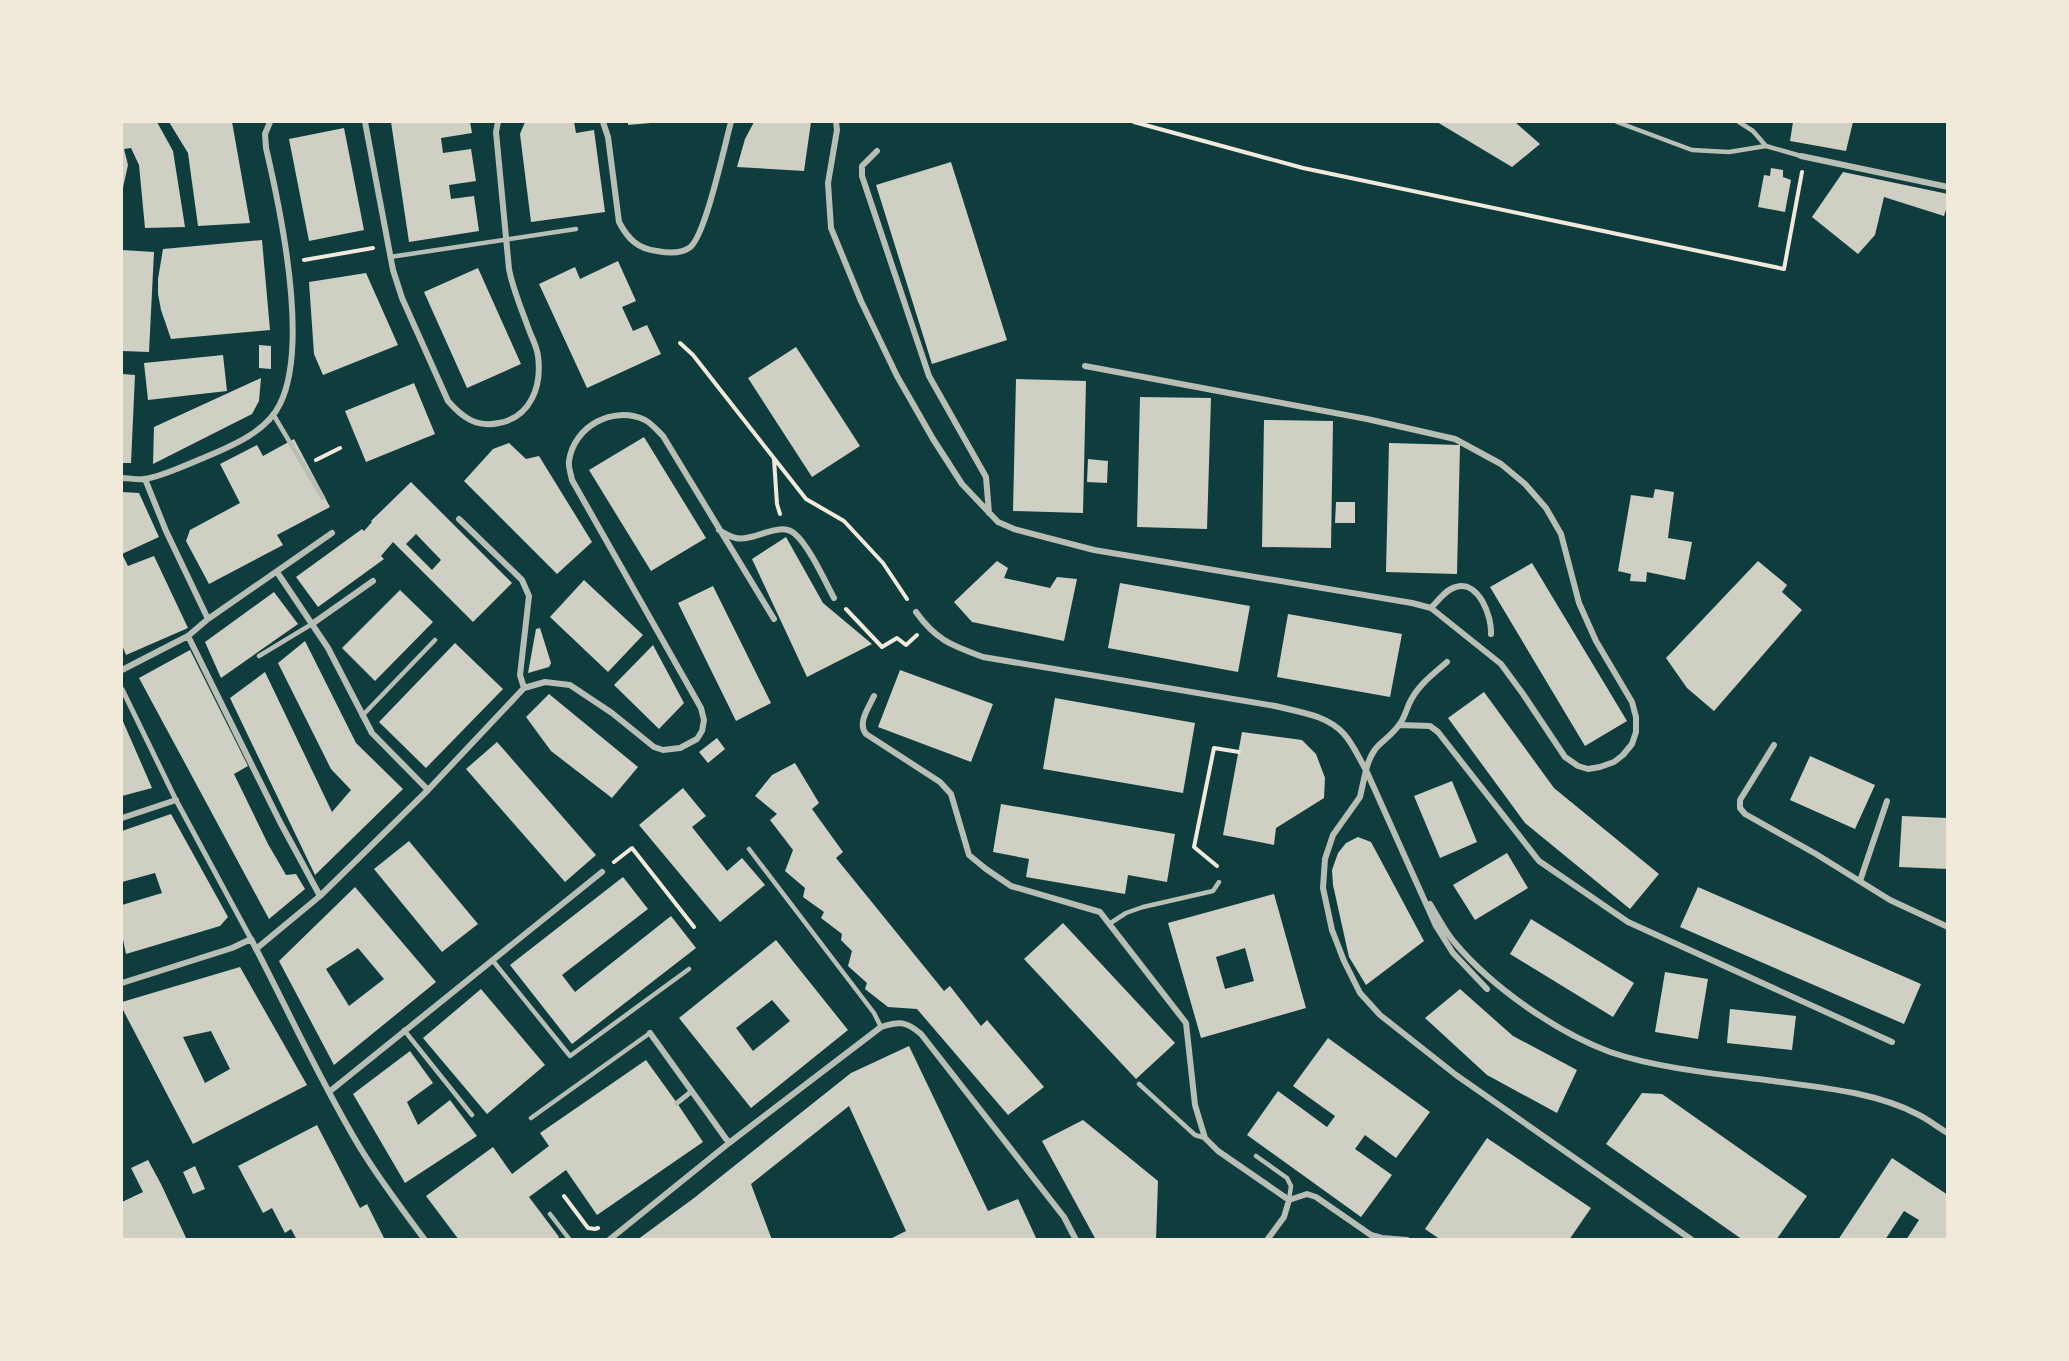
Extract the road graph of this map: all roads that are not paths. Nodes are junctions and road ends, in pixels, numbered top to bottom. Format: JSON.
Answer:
{"nodes":[{"id":1,"x":270,"y":122,"type":"edge"},
{"id":2,"x":365,"y":122,"type":"edge"},
{"id":3,"x":498,"y":122,"type":"edge"},
{"id":4,"x":603,"y":122,"type":"edge"},
{"id":5,"x":731,"y":122,"type":"edge"},
{"id":6,"x":836,"y":122,"type":"edge"},
{"id":7,"x":1617,"y":122,"type":"edge"},
{"id":8,"x":1739,"y":122,"type":"edge"},
{"id":9,"x":1766,"y":146,"type":"junction"},
{"id":10,"x":877,"y":151,"type":"dead end"},
{"id":11,"x":1804,"y":156,"type":"joint"},
{"id":12,"x":1947,"y":187,"type":"edge"},
{"id":13,"x":576,"y":229,"type":"dead end"},
{"id":14,"x":390,"y":257,"type":"junction"},
{"id":15,"x":1085,"y":366,"type":"dead end"},
{"id":16,"x":273,"y":414,"type":"junction"},
{"id":17,"x":122,"y":478,"type":"edge"},
{"id":18,"x":145,"y":479,"type":"junction"},
{"id":19,"x":323,"y":498,"type":"dead end"},
{"id":20,"x":989,"y":513,"type":"junction"},
{"id":21,"x":459,"y":519,"type":"dead end"},
{"id":22,"x":718,"y":530,"type":"junction"},
{"id":23,"x":332,"y":533,"type":"dead end"},
{"id":24,"x":277,"y":572,"type":"junction"},
{"id":25,"x":373,"y":581,"type":"dead end"},
{"id":26,"x":834,"y":598,"type":"road end"},
{"id":27,"x":1431,"y":608,"type":"junction"},
{"id":28,"x":916,"y":612,"type":"road end"},
{"id":29,"x":208,"y":619,"type":"junction"},
{"id":30,"x":774,"y":619,"type":"dead end"},
{"id":31,"x":312,"y":624,"type":"junction"},
{"id":32,"x":1491,"y":634,"type":"dead end"},
{"id":33,"x":188,"y":636,"type":"junction"},
{"id":34,"x":435,"y":640,"type":"dead end"},
{"id":35,"x":259,"y":656,"type":"dead end"},
{"id":36,"x":1447,"y":662,"type":"dead end"},
{"id":37,"x":122,"y":670,"type":"edge"},
{"id":38,"x":524,"y":688,"type":"junction"},
{"id":39,"x":122,"y":689,"type":"edge"},
{"id":40,"x":874,"y":696,"type":"dead end"},
{"id":41,"x":362,"y":716,"type":"junction"},
{"id":42,"x":1399,"y":725,"type":"junction"},
{"id":43,"x":1774,"y":746,"type":"dead end"},
{"id":44,"x":1366,"y":770,"type":"junction"},
{"id":45,"x":428,"y":790,"type":"junction"},
{"id":46,"x":176,"y":800,"type":"junction"},
{"id":47,"x":1887,"y":801,"type":"dead end"},
{"id":48,"x":122,"y":818,"type":"edge"},
{"id":49,"x":749,"y":849,"type":"dead end"},
{"id":50,"x":602,"y":872,"type":"road end"},
{"id":51,"x":1860,"y":881,"type":"junction"},
{"id":52,"x":1219,"y":882,"type":"road end"},
{"id":53,"x":1418,"y":884,"type":"junction"},
{"id":54,"x":320,"y":896,"type":"junction"},
{"id":55,"x":1109,"y":924,"type":"junction"},
{"id":56,"x":1947,"y":927,"type":"edge"},
{"id":57,"x":251,"y":939,"type":"junction"},
{"id":58,"x":256,"y":949,"type":"junction"},
{"id":59,"x":493,"y":962,"type":"junction"},
{"id":60,"x":689,"y":969,"type":"dead end"},
{"id":61,"x":122,"y":983,"type":"edge"},
{"id":62,"x":1487,"y":989,"type":"dead end"},
{"id":63,"x":881,"y":1027,"type":"junction"},
{"id":64,"x":404,"y":1030,"type":"junction"},
{"id":65,"x":650,"y":1033,"type":"joint"},
{"id":66,"x":1892,"y":1042,"type":"dead end"},
{"id":67,"x":1139,"y":1084,"type":"dead end"},
{"id":68,"x":692,"y":1090,"type":"junction"},
{"id":69,"x":329,"y":1092,"type":"junction"},
{"id":70,"x":677,"y":1103,"type":"dead end"},
{"id":71,"x":472,"y":1115,"type":"dead end"},
{"id":72,"x":531,"y":1118,"type":"dead end"},
{"id":73,"x":1947,"y":1133,"type":"edge"},
{"id":74,"x":1205,"y":1138,"type":"junction"},
{"id":75,"x":729,"y":1143,"type":"junction"},
{"id":76,"x":1256,"y":1156,"type":"dead end"},
{"id":77,"x":1289,"y":1200,"type":"junction"},
{"id":78,"x":550,"y":1215,"type":"dead end"},
{"id":79,"x":425,"y":1239,"type":"edge"},
{"id":80,"x":570,"y":1239,"type":"edge"},
{"id":81,"x":609,"y":1239,"type":"edge"},
{"id":82,"x":1076,"y":1239,"type":"edge"},
{"id":83,"x":1267,"y":1239,"type":"edge"},
{"id":84,"x":1407,"y":1239,"type":"edge"},
{"id":85,"x":1692,"y":1239,"type":"edge"}],
"edges":[{"from":1,"to":16,"type":"street"},
{"from":2,"to":14,"type":"street"},
{"from":3,"to":14,"type":"street"},
{"from":4,"to":5,"type":"street"},
{"from":6,"to":20,"type":"street"},
{"from":7,"to":9,"type":"lane"},
{"from":8,"to":9,"type":"lane"},
{"from":9,"to":11,"type":"lane"},
{"from":10,"to":20,"type":"street"},
{"from":11,"to":12,"type":"street"},
{"from":13,"to":14,"type":"lane"},
{"from":15,"to":27,"type":"street"},
{"from":16,"to":18,"type":"street"},
{"from":16,"to":19,"type":"lane"},
{"from":17,"to":18,"type":"street"},
{"from":18,"to":29,"type":"street"},
{"from":20,"to":27,"type":"street"},
{"from":21,"to":38,"type":"street"},
{"from":22,"to":26,"type":"street"},
{"from":22,"to":30,"type":"street"},
{"from":22,"to":38,"type":"street"},
{"from":23,"to":24,"type":"street"},
{"from":24,"to":29,"type":"street"},
{"from":24,"to":31,"type":"street"},
{"from":25,"to":31,"type":"street"},
{"from":27,"to":32,"type":"street"},
{"from":28,"to":44,"type":"street"},
{"from":29,"to":33,"type":"street"},
{"from":31,"to":35,"type":"lane"},
{"from":31,"to":41,"type":"street"},
{"from":33,"to":37,"type":"street"},
{"from":33,"to":54,"type":"street"},
{"from":34,"to":41,"type":"lane"},
{"from":36,"to":42,"type":"street"},
{"from":38,"to":45,"type":"street"},
{"from":39,"to":46,"type":"street"},
{"from":40,"to":55,"type":"street"},
{"from":41,"to":45,"type":"street"},
{"from":42,"to":44,"type":"street"},
{"from":42,"to":66,"type":"street"},
{"from":43,"to":51,"type":"street"},
{"from":44,"to":53,"type":"street"},
{"from":44,"to":85,"type":"street"},
{"from":45,"to":54,"type":"street"},
{"from":46,"to":48,"type":"street"},
{"from":46,"to":57,"type":"street"},
{"from":47,"to":51,"type":"street"},
{"from":49,"to":63,"type":"lane"},
{"from":50,"to":59,"type":"street"},
{"from":51,"to":56,"type":"street"},
{"from":52,"to":55,"type":"lane"},
{"from":53,"to":62,"type":"street"},
{"from":53,"to":73,"type":"street"},
{"from":54,"to":58,"type":"street"},
{"from":55,"to":74,"type":"street"},
{"from":57,"to":58,"type":"street"},
{"from":57,"to":61,"type":"street"},
{"from":58,"to":69,"type":"street"},
{"from":59,"to":60,"type":"lane"},
{"from":59,"to":64,"type":"street"},
{"from":63,"to":75,"type":"street"},
{"from":63,"to":82,"type":"street"},
{"from":64,"to":69,"type":"street"},
{"from":64,"to":71,"type":"lane"},
{"from":65,"to":68,"type":"street"},
{"from":65,"to":72,"type":"lane"},
{"from":67,"to":74,"type":"lane"},
{"from":68,"to":70,"type":"street"},
{"from":68,"to":75,"type":"street"},
{"from":69,"to":79,"type":"street"},
{"from":74,"to":77,"type":"street"},
{"from":75,"to":81,"type":"street"},
{"from":76,"to":77,"type":"lane"},
{"from":77,"to":83,"type":"street"},
{"from":77,"to":84,"type":"street"},
{"from":78,"to":80,"type":"lane"}]}
